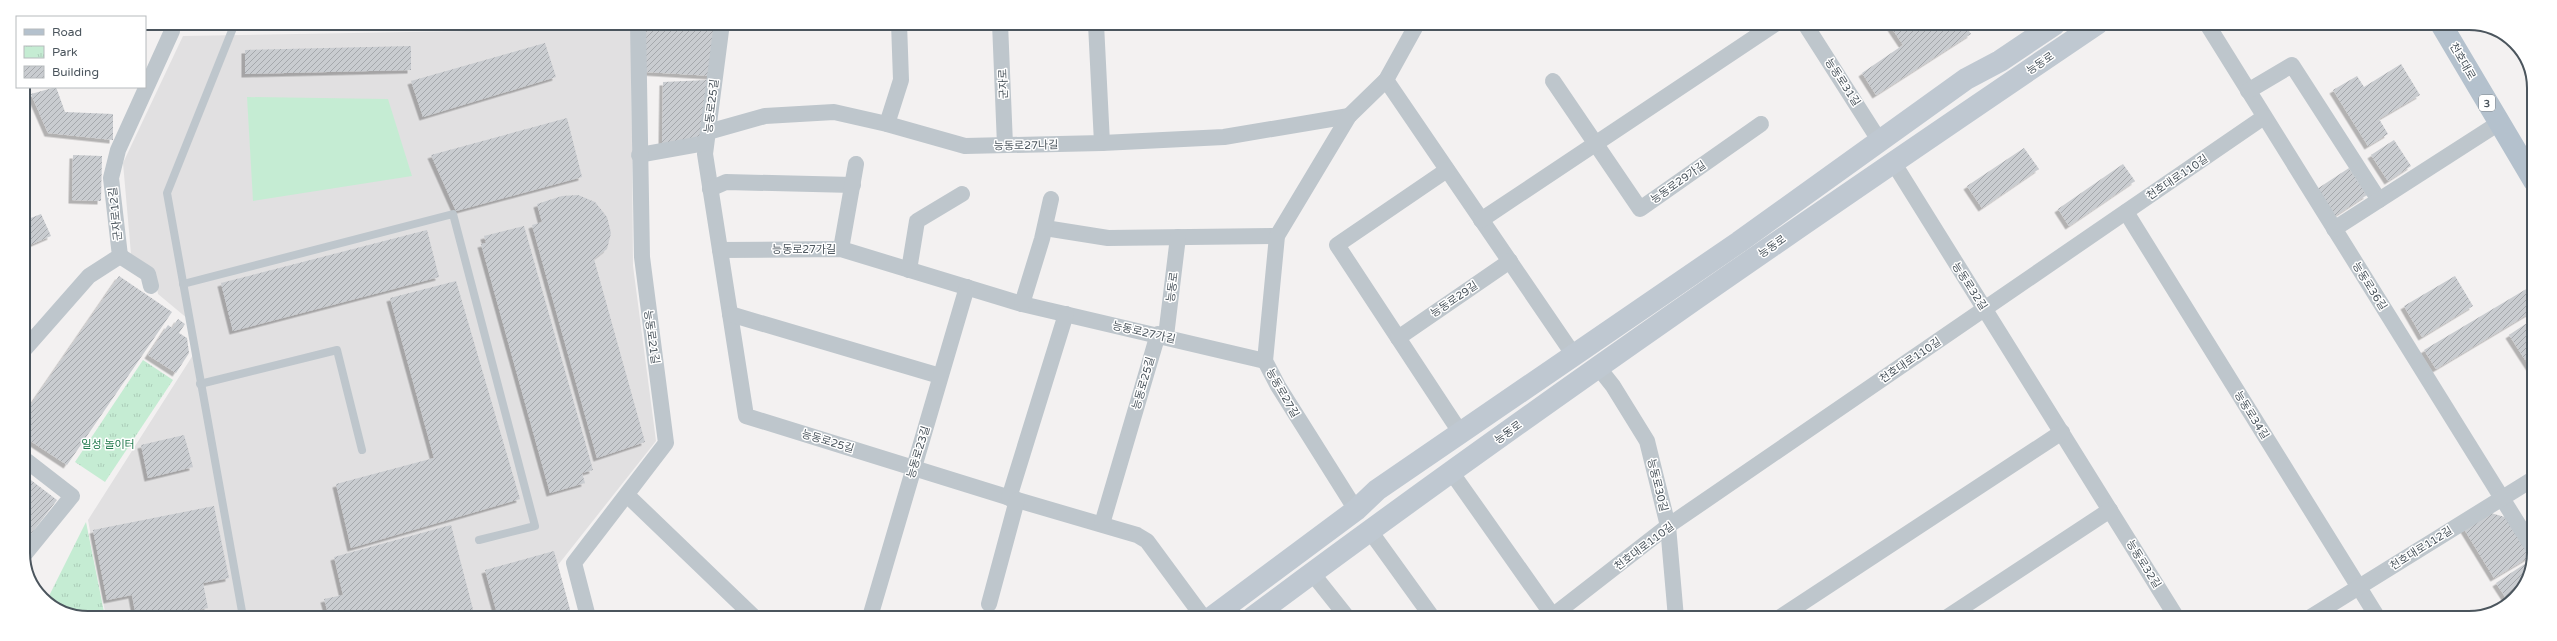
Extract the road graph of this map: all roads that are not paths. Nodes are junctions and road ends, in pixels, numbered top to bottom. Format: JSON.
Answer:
{"nodes":[{"id":1,"x":172,"y":30,"type":"edge"},
{"id":2,"x":232,"y":30,"type":"edge"},
{"id":3,"x":638,"y":30,"type":"edge"},
{"id":4,"x":721,"y":30,"type":"edge"},
{"id":5,"x":899,"y":30,"type":"edge"},
{"id":6,"x":1000,"y":30,"type":"edge"},
{"id":7,"x":1096,"y":30,"type":"edge"},
{"id":8,"x":1414,"y":30,"type":"edge"},
{"id":9,"x":1766,"y":30,"type":"edge"},
{"id":10,"x":1809,"y":30,"type":"edge"},
{"id":11,"x":2046,"y":30,"type":"edge"},
{"id":12,"x":2088,"y":30,"type":"edge"},
{"id":13,"x":2211,"y":30,"type":"edge"},
{"id":14,"x":2444,"y":30,"type":"edge"},
{"id":15,"x":1386,"y":80,"type":"junction"},
{"id":16,"x":1553,"y":81,"type":"dead end"},
{"id":17,"x":2248,"y":91,"type":"junction"},
{"id":18,"x":1349,"y":116,"type":"junction"},
{"id":19,"x":2264,"y":117,"type":"junction"},
{"id":20,"x":887,"y":124,"type":"junction"},
{"id":21,"x":1761,"y":124,"type":"dead end"},
{"id":22,"x":2499,"y":124,"type":"junction"},
{"id":23,"x":707,"y":137,"type":"junction"},
{"id":24,"x":1879,"y":140,"type":"junction"},
{"id":25,"x":1102,"y":144,"type":"junction"},
{"id":26,"x":1595,"y":144,"type":"junction"},
{"id":27,"x":1005,"y":145,"type":"junction"},
{"id":28,"x":640,"y":156,"type":"junction"},
{"id":29,"x":1893,"y":162,"type":"junction"},
{"id":30,"x":856,"y":164,"type":"dead end"},
{"id":31,"x":1447,"y":170,"type":"junction"},
{"id":32,"x":2527,"y":170,"type":"edge"},
{"id":33,"x":853,"y":185,"type":"junction"},
{"id":34,"x":710,"y":188,"type":"junction"},
{"id":35,"x":962,"y":194,"type":"dead end"},
{"id":36,"x":1051,"y":199,"type":"dead end"},
{"id":37,"x":2379,"y":200,"type":"junction"},
{"id":38,"x":2126,"y":212,"type":"junction"},
{"id":39,"x":1481,"y":220,"type":"junction"},
{"id":40,"x":1045,"y":228,"type":"junction"},
{"id":41,"x":2334,"y":229,"type":"junction"},
{"id":42,"x":1277,"y":236,"type":"junction"},
{"id":43,"x":1178,"y":237,"type":"junction"},
{"id":44,"x":841,"y":249,"type":"junction"},
{"id":45,"x":720,"y":250,"type":"junction"},
{"id":46,"x":120,"y":256,"type":"junction"},
{"id":47,"x":1510,"y":261,"type":"junction"},
{"id":48,"x":909,"y":270,"type":"junction"},
{"id":49,"x":183,"y":284,"type":"junction"},
{"id":50,"x":151,"y":286,"type":"dead end"},
{"id":51,"x":967,"y":287,"type":"junction"},
{"id":52,"x":1022,"y":304,"type":"junction"},
{"id":53,"x":1985,"y":309,"type":"junction"},
{"id":54,"x":730,"y":314,"type":"junction"},
{"id":55,"x":1066,"y":314,"type":"junction"},
{"id":56,"x":1162,"y":335,"type":"junction"},
{"id":57,"x":1398,"y":338,"type":"junction"},
{"id":58,"x":30,"y":343,"type":"edge"},
{"id":59,"x":1573,"y":354,"type":"junction"},
{"id":60,"x":1265,"y":361,"type":"junction"},
{"id":61,"x":1598,"y":367,"type":"junction"},
{"id":62,"x":940,"y":376,"type":"junction"},
{"id":63,"x":200,"y":384,"type":"junction"},
{"id":64,"x":1460,"y":432,"type":"junction"},
{"id":65,"x":2062,"y":432,"type":"junction"},
{"id":66,"x":362,"y":450,"type":"dead end"},
{"id":67,"x":30,"y":463,"type":"edge"},
{"id":68,"x":913,"y":468,"type":"junction"},
{"id":69,"x":1452,"y":473,"type":"junction"},
{"id":70,"x":2527,"y":483,"type":"edge"},
{"id":71,"x":627,"y":495,"type":"junction"},
{"id":72,"x":2502,"y":498,"type":"junction"},
{"id":73,"x":1013,"y":499,"type":"junction"},
{"id":74,"x":1356,"y":510,"type":"junction"},
{"id":75,"x":2110,"y":510,"type":"junction"},
{"id":76,"x":1102,"y":524,"type":"junction"},
{"id":77,"x":1668,"y":526,"type":"junction"},
{"id":78,"x":1370,"y":531,"type":"junction"},
{"id":79,"x":2527,"y":538,"type":"edge"},
{"id":80,"x":478,"y":540,"type":"dead end"},
{"id":81,"x":30,"y":548,"type":"edge"},
{"id":82,"x":1312,"y":574,"type":"junction"},
{"id":83,"x":2359,"y":587,"type":"junction"},
{"id":84,"x":989,"y":604,"type":"dead end"},
{"id":85,"x":241,"y":611,"type":"edge"},
{"id":86,"x":586,"y":611,"type":"edge"},
{"id":87,"x":748,"y":611,"type":"edge"},
{"id":88,"x":872,"y":611,"type":"edge"},
{"id":89,"x":1199,"y":611,"type":"edge"},
{"id":90,"x":1220,"y":611,"type":"edge"},
{"id":91,"x":1261,"y":611,"type":"edge"},
{"id":92,"x":1342,"y":611,"type":"edge"},
{"id":93,"x":1428,"y":611,"type":"edge"},
{"id":94,"x":1553,"y":611,"type":"edge"},
{"id":95,"x":1561,"y":611,"type":"edge"},
{"id":96,"x":1675,"y":611,"type":"edge"},
{"id":97,"x":1790,"y":611,"type":"edge"},
{"id":98,"x":1957,"y":611,"type":"edge"},
{"id":99,"x":2173,"y":611,"type":"edge"},
{"id":100,"x":2320,"y":611,"type":"edge"},
{"id":101,"x":2374,"y":611,"type":"edge"}],
"edges":[{"from":1,"to":46,"type":"street","name":"군자로12길"},
{"from":2,"to":49,"type":"lane"},
{"from":3,"to":28,"type":"street","name":"능동로21길"},
{"from":4,"to":23,"type":"street","name":"능동로25길"},
{"from":5,"to":20,"type":"street"},
{"from":6,"to":27,"type":"street","name":"군자로"},
{"from":7,"to":25,"type":"street"},
{"from":8,"to":15,"type":"street","name":"능동로27길"},
{"from":9,"to":26,"type":"street"},
{"from":10,"to":24,"type":"street","name":"능동로31길"},
{"from":11,"to":24,"type":"main road","name":"능동로"},
{"from":12,"to":29,"type":"main road","name":"능동로"},
{"from":13,"to":17,"type":"street","name":"능동로36길"},
{"from":14,"to":22,"type":"main road","name":"천호대로","number":"3"},
{"from":15,"to":18,"type":"street","name":"능동로27길"},
{"from":15,"to":31,"type":"street"},
{"from":16,"to":26,"type":"street","name":"능동로29가길"},
{"from":17,"to":19,"type":"street","name":"능동로36길"},
{"from":17,"to":37,"type":"street"},
{"from":18,"to":25,"type":"street","name":"능동로27나길"},
{"from":18,"to":42,"type":"street","name":"능동로27길"},
{"from":19,"to":38,"type":"street","name":"천호대로110길"},
{"from":19,"to":41,"type":"street","name":"능동로36길"},
{"from":20,"to":23,"type":"street","name":"능동로27나길"},
{"from":20,"to":27,"type":"street","name":"능동로27나길"},
{"from":21,"to":26,"type":"street","name":"능동로29가길"},
{"from":22,"to":32,"type":"main road","name":"천호대로","number":"3"},
{"from":22,"to":37,"type":"street"},
{"from":23,"to":28,"type":"street","name":"능동로27나길"},
{"from":23,"to":34,"type":"street","name":"능동로25길"},
{"from":24,"to":29,"type":"main road","name":"능동로32길"},
{"from":24,"to":59,"type":"main road","name":"능동로"},
{"from":25,"to":27,"type":"street","name":"능동로27나길"},
{"from":26,"to":39,"type":"street"},
{"from":28,"to":71,"type":"street","name":"능동로21길"},
{"from":29,"to":53,"type":"street","name":"능동로32길"},
{"from":29,"to":61,"type":"main road","name":"능동로"},
{"from":30,"to":33,"type":"street"},
{"from":31,"to":39,"type":"street"},
{"from":31,"to":57,"type":"street"},
{"from":33,"to":34,"type":"street"},
{"from":33,"to":44,"type":"street"},
{"from":34,"to":45,"type":"street","name":"능동로25길"},
{"from":35,"to":48,"type":"street"},
{"from":36,"to":40,"type":"street"},
{"from":37,"to":41,"type":"street"},
{"from":38,"to":53,"type":"street","name":"천호대로110길"},
{"from":38,"to":83,"type":"street","name":"능동로34길"},
{"from":39,"to":47,"type":"street"},
{"from":40,"to":43,"type":"street"},
{"from":40,"to":52,"type":"street"},
{"from":41,"to":72,"type":"street","name":"능동로36길"},
{"from":42,"to":43,"type":"street"},
{"from":42,"to":60,"type":"street","name":"능동로27길"},
{"from":43,"to":56,"type":"street","name":"능동로"},
{"from":44,"to":45,"type":"street","name":"능동로27가길"},
{"from":44,"to":48,"type":"street","name":"능동로27가길"},
{"from":45,"to":54,"type":"street","name":"능동로25길"},
{"from":46,"to":50,"type":"street"},
{"from":46,"to":58,"type":"street","name":"군자로12길"},
{"from":47,"to":57,"type":"street","name":"능동로29길"},
{"from":47,"to":59,"type":"street"},
{"from":48,"to":51,"type":"street","name":"능동로27가길"},
{"from":49,"to":63,"type":"lane"},
{"from":49,"to":80,"type":"lane"},
{"from":51,"to":52,"type":"street","name":"능동로27가길"},
{"from":51,"to":62,"type":"street","name":"능동로23길"},
{"from":52,"to":55,"type":"street","name":"능동로27가길"},
{"from":53,"to":65,"type":"street","name":"능동로32길"},
{"from":53,"to":77,"type":"street","name":"천호대로110길"},
{"from":54,"to":62,"type":"street"},
{"from":54,"to":68,"type":"street","name":"능동로25길"},
{"from":55,"to":56,"type":"street","name":"능동로27가길"},
{"from":55,"to":73,"type":"street"},
{"from":56,"to":60,"type":"street","name":"능동로27가길"},
{"from":56,"to":76,"type":"street","name":"능동로25길"},
{"from":57,"to":64,"type":"street"},
{"from":59,"to":64,"type":"main road","name":"능동로"},
{"from":60,"to":74,"type":"street","name":"능동로27길"},
{"from":61,"to":69,"type":"main road","name":"능동로"},
{"from":61,"to":77,"type":"street","name":"능동로30길"},
{"from":62,"to":68,"type":"street","name":"능동로23길"},
{"from":63,"to":66,"type":"lane"},
{"from":63,"to":85,"type":"lane"},
{"from":64,"to":74,"type":"main road","name":"능동로"},
{"from":65,"to":75,"type":"street","name":"능동로32길"},
{"from":65,"to":97,"type":"street"},
{"from":67,"to":81,"type":"street"},
{"from":68,"to":73,"type":"street","name":"능동로25길"},
{"from":68,"to":88,"type":"street","name":"능동로23길"},
{"from":69,"to":78,"type":"main road","name":"능동로"},
{"from":69,"to":94,"type":"street"},
{"from":70,"to":72,"type":"street","name":"천호대로112길"},
{"from":71,"to":86,"type":"street","name":"능동로21길"},
{"from":71,"to":87,"type":"street"},
{"from":72,"to":79,"type":"street","name":"능동로36길"},
{"from":72,"to":83,"type":"street","name":"천호대로112길"},
{"from":73,"to":76,"type":"street","name":"능동로25길"},
{"from":73,"to":84,"type":"street"},
{"from":74,"to":90,"type":"main road","name":"능동로"},
{"from":75,"to":98,"type":"street"},
{"from":75,"to":99,"type":"street","name":"능동로32길"},
{"from":76,"to":89,"type":"street","name":"능동로25길"},
{"from":77,"to":95,"type":"street","name":"천호대로110길"},
{"from":77,"to":96,"type":"street","name":"능동로30길"},
{"from":78,"to":82,"type":"main road","name":"능동로"},
{"from":78,"to":93,"type":"street"},
{"from":82,"to":91,"type":"main road","name":"능동로"},
{"from":82,"to":92,"type":"street"},
{"from":83,"to":100,"type":"street","name":"천호대로112길"},
{"from":83,"to":101,"type":"street","name":"능동로34길"}]}
